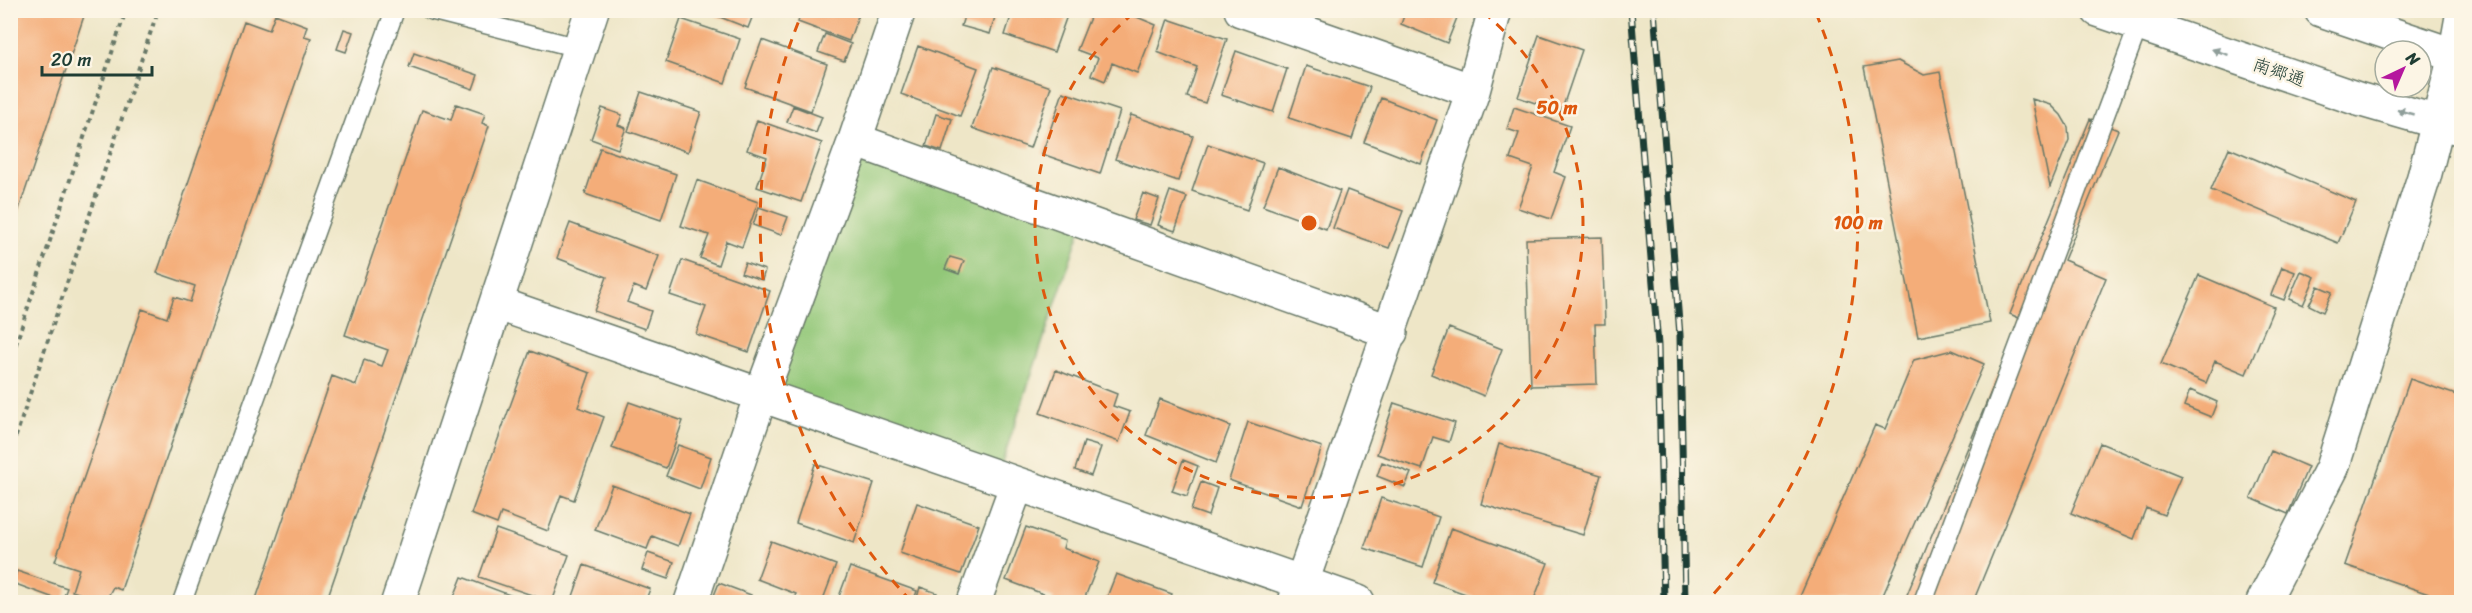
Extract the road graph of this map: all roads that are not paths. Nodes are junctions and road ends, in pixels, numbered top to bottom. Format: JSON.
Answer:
{"nodes":[{"id":1,"x":395,"y":10,"type":"edge"},
{"id":2,"x":430,"y":10,"type":"edge"},
{"id":3,"x":592,"y":10,"type":"edge"},
{"id":4,"x":899,"y":10,"type":"edge"},
{"id":5,"x":1241,"y":10,"type":"edge"},
{"id":6,"x":1495,"y":10,"type":"edge"},
{"id":7,"x":2098,"y":10,"type":"edge"},
{"id":8,"x":2321,"y":10,"type":"edge"},
{"id":9,"x":2462,"y":16,"type":"edge"},
{"id":10,"x":2139,"y":24,"type":"junction"},
{"id":11,"x":579,"y":48,"type":"junction"},
{"id":12,"x":2458,"y":57,"type":"edge"},
{"id":13,"x":1473,"y":91,"type":"junction"},
{"id":14,"x":2449,"y":125,"type":"edge"},
{"id":15,"x":855,"y":140,"type":"junction"},
{"id":16,"x":496,"y":303,"type":"junction"},
{"id":17,"x":1390,"y":332,"type":"junction"},
{"id":18,"x":761,"y":396,"type":"junction"},
{"id":19,"x":1017,"y":484,"type":"junction"},
{"id":20,"x":1298,"y":592,"type":"edge"},
{"id":21,"x":182,"y":603,"type":"edge"},
{"id":22,"x":398,"y":603,"type":"edge"},
{"id":23,"x":691,"y":603,"type":"edge"},
{"id":24,"x":975,"y":603,"type":"edge"},
{"id":25,"x":1358,"y":603,"type":"edge"},
{"id":26,"x":1923,"y":603,"type":"edge"},
{"id":27,"x":2263,"y":603,"type":"edge"}],
"edges":[{"from":1,"to":21,"type":"lane"},
{"from":2,"to":11,"type":"lane"},
{"from":3,"to":11,"type":"street"},
{"from":4,"to":15,"type":"street"},
{"from":5,"to":13,"type":"street"},
{"from":6,"to":13,"type":"street"},
{"from":7,"to":10,"type":"street","name":"南郷通"},
{"from":8,"to":12,"type":"street"},
{"from":9,"to":12,"type":"street"},
{"from":14,"to":10,"type":"street","name":"南郷通","one_way":true},
{"from":10,"to":26,"type":"lane"},
{"from":11,"to":16,"type":"street"},
{"from":12,"to":14,"type":"street"},
{"from":13,"to":17,"type":"street"},
{"from":14,"to":27,"type":"street"},
{"from":15,"to":17,"type":"street"},
{"from":15,"to":18,"type":"street"},
{"from":16,"to":18,"type":"street"},
{"from":16,"to":22,"type":"street"},
{"from":17,"to":20,"type":"street"},
{"from":18,"to":19,"type":"street"},
{"from":18,"to":23,"type":"street"},
{"from":19,"to":20,"type":"street"},
{"from":19,"to":24,"type":"street"},
{"from":20,"to":25,"type":"street"}]}
